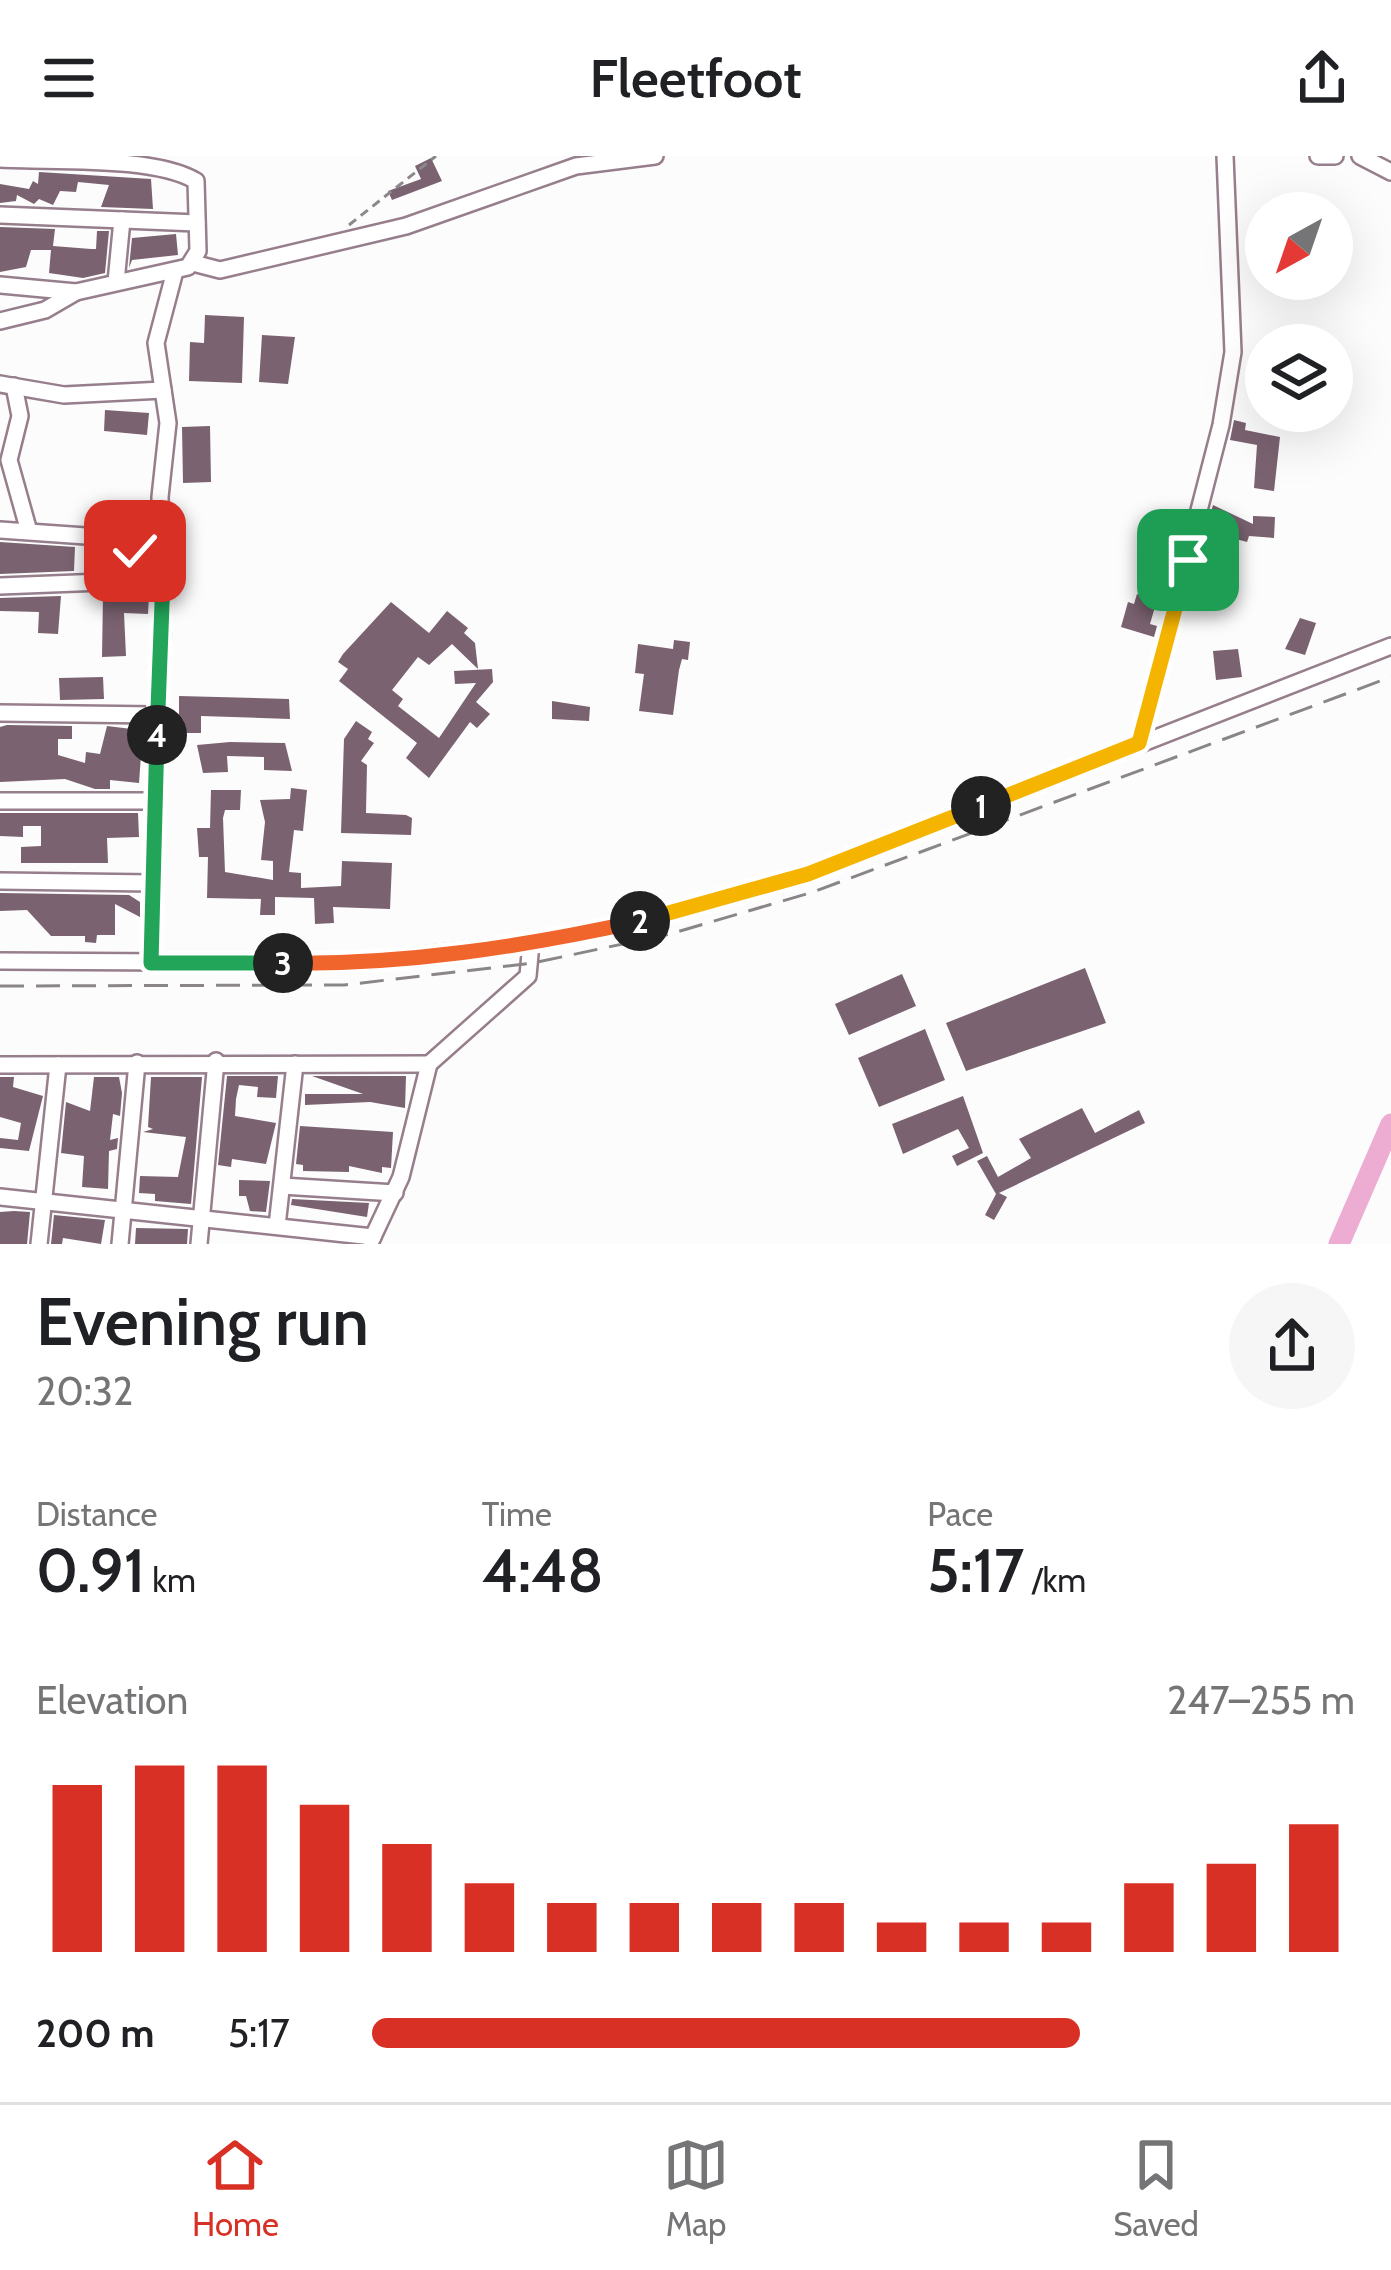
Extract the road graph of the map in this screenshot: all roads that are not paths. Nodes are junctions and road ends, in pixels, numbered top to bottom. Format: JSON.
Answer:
{"nodes":[{"id":1,"x":656,"y":156,"type":"edge"},
{"id":2,"x":1225,"y":156,"type":"edge"},
{"id":3,"x":1318,"y":156,"type":"edge"},
{"id":4,"x":1335,"y":156,"type":"edge"},
{"id":5,"x":1360,"y":156,"type":"edge"},
{"id":6,"x":0,"y":158,"type":"edge"},
{"id":7,"x":1391,"y":172,"type":"edge"},
{"id":8,"x":0,"y":214,"type":"edge"},
{"id":9,"x":122,"y":220,"type":"junction"},
{"id":10,"x":197,"y":223,"type":"junction"},
{"id":11,"x":193,"y":263,"type":"junction"},
{"id":12,"x":175,"y":271,"type":"junction"},
{"id":13,"x":116,"y":282,"type":"junction"},
{"id":14,"x":0,"y":285,"type":"edge"},
{"id":15,"x":76,"y":292,"type":"junction"},
{"id":16,"x":0,"y":321,"type":"edge"},
{"id":17,"x":7,"y":385,"type":"edge"},
{"id":18,"x":163,"y":390,"type":"junction"},
{"id":19,"x":28,"y":528,"type":"junction"},
{"id":20,"x":0,"y":530,"type":"edge"},
{"id":21,"x":154,"y":579,"type":"junction"},
{"id":22,"x":0,"y":586,"type":"edge"},
{"id":23,"x":1391,"y":646,"type":"edge"},
{"id":24,"x":0,"y":713,"type":"edge"},
{"id":25,"x":156,"y":715,"type":"junction"},
{"id":26,"x":1139,"y":743,"type":"junction"},
{"id":27,"x":0,"y":801,"type":"edge"},
{"id":28,"x":156,"y":801,"type":"junction"},
{"id":29,"x":0,"y":881,"type":"edge"},
{"id":30,"x":153,"y":883,"type":"junction"},
{"id":31,"x":531,"y":943,"type":"junction"},
{"id":32,"x":0,"y":961,"type":"edge"},
{"id":33,"x":151,"y":963,"type":"junction"},
{"id":34,"x":216,"y":1061,"type":"junction"},
{"id":35,"x":137,"y":1063,"type":"junction"},
{"id":36,"x":296,"y":1064,"type":"junction"},
{"id":37,"x":429,"y":1064,"type":"junction"},
{"id":38,"x":0,"y":1065,"type":"edge"},
{"id":39,"x":58,"y":1065,"type":"junction"},
{"id":40,"x":282,"y":1186,"type":"junction"},
{"id":41,"x":395,"y":1193,"type":"junction"},
{"id":42,"x":0,"y":1197,"type":"edge"},
{"id":43,"x":43,"y":1201,"type":"junction"},
{"id":44,"x":124,"y":1210,"type":"junction"},
{"id":45,"x":202,"y":1217,"type":"junction"},
{"id":46,"x":278,"y":1226,"type":"junction"},
{"id":47,"x":371,"y":1241,"type":"edge"},
{"id":48,"x":39,"y":1244,"type":"edge"},
{"id":49,"x":120,"y":1244,"type":"edge"},
{"id":50,"x":199,"y":1244,"type":"edge"}],
"edges":[{"from":1,"to":11,"type":"street"},
{"from":2,"to":26,"type":"street"},
{"from":3,"to":4,"type":"street"},
{"from":5,"to":7,"type":"street"},
{"from":6,"to":10,"type":"street"},
{"from":8,"to":9,"type":"street"},
{"from":9,"to":10,"type":"street"},
{"from":9,"to":13,"type":"street"},
{"from":10,"to":11,"type":"street"},
{"from":11,"to":12,"type":"street"},
{"from":12,"to":13,"type":"street"},
{"from":12,"to":18,"type":"street"},
{"from":13,"to":15,"type":"street"},
{"from":14,"to":15,"type":"street"},
{"from":15,"to":16,"type":"street"},
{"from":17,"to":18,"type":"street"},
{"from":17,"to":19,"type":"street"},
{"from":18,"to":21,"type":"street"},
{"from":19,"to":20,"type":"street"},
{"from":19,"to":21,"type":"street"},
{"from":21,"to":22,"type":"street"},
{"from":21,"to":25,"type":"street"},
{"from":23,"to":26,"type":"street"},
{"from":24,"to":25,"type":"street"},
{"from":25,"to":28,"type":"street"},
{"from":26,"to":31,"type":"street"},
{"from":27,"to":28,"type":"street"},
{"from":28,"to":30,"type":"street"},
{"from":29,"to":30,"type":"street"},
{"from":30,"to":33,"type":"street"},
{"from":31,"to":33,"type":"street"},
{"from":31,"to":37,"type":"street"},
{"from":32,"to":33,"type":"street"},
{"from":34,"to":35,"type":"street"},
{"from":34,"to":36,"type":"street"},
{"from":34,"to":45,"type":"street"},
{"from":35,"to":39,"type":"street"},
{"from":35,"to":44,"type":"street"},
{"from":36,"to":37,"type":"street"},
{"from":36,"to":40,"type":"street"},
{"from":37,"to":41,"type":"street"},
{"from":38,"to":39,"type":"street"},
{"from":39,"to":43,"type":"street"},
{"from":40,"to":41,"type":"street"},
{"from":40,"to":46,"type":"street"},
{"from":41,"to":47,"type":"street"},
{"from":42,"to":43,"type":"street"},
{"from":43,"to":44,"type":"street"},
{"from":43,"to":48,"type":"street"},
{"from":44,"to":45,"type":"street"},
{"from":44,"to":49,"type":"street"},
{"from":45,"to":46,"type":"street"},
{"from":45,"to":50,"type":"street"},
{"from":46,"to":47,"type":"street"}]}
